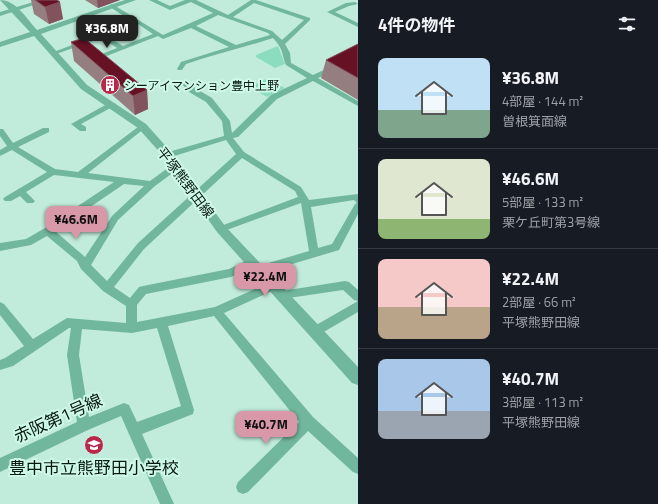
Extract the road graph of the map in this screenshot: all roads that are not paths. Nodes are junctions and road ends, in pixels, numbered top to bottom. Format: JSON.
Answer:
{"nodes":[{"id":1,"x":3,"y":0,"type":"edge"},
{"id":2,"x":46,"y":0,"type":"edge"},
{"id":3,"x":132,"y":0,"type":"edge"},
{"id":4,"x":152,"y":0,"type":"edge"},
{"id":5,"x":191,"y":0,"type":"edge"},
{"id":6,"x":357,"y":4,"type":"edge"},
{"id":7,"x":112,"y":6,"type":"junction"},
{"id":8,"x":15,"y":10,"type":"junction"},
{"id":9,"x":218,"y":13,"type":"junction"},
{"id":10,"x":0,"y":14,"type":"edge"},
{"id":11,"x":230,"y":16,"type":"junction"},
{"id":12,"x":138,"y":22,"type":"junction"},
{"id":13,"x":358,"y":25,"type":"edge"},
{"id":14,"x":191,"y":26,"type":"junction"},
{"id":15,"x":35,"y":33,"type":"junction"},
{"id":16,"x":158,"y":34,"type":"junction"},
{"id":17,"x":102,"y":35,"type":"junction"},
{"id":18,"x":274,"y":36,"type":"junction"},
{"id":19,"x":282,"y":44,"type":"junction"},
{"id":20,"x":0,"y":45,"type":"edge"},
{"id":21,"x":122,"y":48,"type":"junction"},
{"id":22,"x":237,"y":48,"type":"junction"},
{"id":23,"x":54,"y":53,"type":"junction"},
{"id":24,"x":104,"y":55,"type":"edge"},
{"id":25,"x":358,"y":56,"type":"edge"},
{"id":26,"x":180,"y":69,"type":"dead end"},
{"id":27,"x":312,"y":78,"type":"junction"},
{"id":28,"x":186,"y":84,"type":"dead end"},
{"id":29,"x":358,"y":104,"type":"edge"},
{"id":30,"x":112,"y":105,"type":"junction"},
{"id":31,"x":142,"y":126,"type":"junction"},
{"id":32,"x":83,"y":129,"type":"dead end"},
{"id":33,"x":46,"y":130,"type":"dead end"},
{"id":34,"x":0,"y":131,"type":"edge"},
{"id":35,"x":228,"y":137,"type":"junction"},
{"id":36,"x":12,"y":147,"type":"junction"},
{"id":37,"x":0,"y":153,"type":"edge"},
{"id":38,"x":241,"y":154,"type":"junction"},
{"id":39,"x":168,"y":155,"type":"junction"},
{"id":40,"x":175,"y":166,"type":"junction"},
{"id":41,"x":53,"y":172,"type":"junction"},
{"id":42,"x":79,"y":176,"type":"junction"},
{"id":43,"x":122,"y":181,"type":"junction"},
{"id":44,"x":152,"y":184,"type":"junction"},
{"id":45,"x":20,"y":191,"type":"junction"},
{"id":46,"x":196,"y":195,"type":"junction"},
{"id":47,"x":8,"y":199,"type":"dead end"},
{"id":48,"x":358,"y":200,"type":"edge"},
{"id":49,"x":30,"y":201,"type":"dead end"},
{"id":50,"x":305,"y":201,"type":"junction"},
{"id":51,"x":358,"y":206,"type":"edge"},
{"id":52,"x":221,"y":229,"type":"junction"},
{"id":53,"x":48,"y":231,"type":"junction"},
{"id":54,"x":0,"y":247,"type":"edge"},
{"id":55,"x":314,"y":253,"type":"junction"},
{"id":56,"x":85,"y":266,"type":"junction"},
{"id":57,"x":256,"y":266,"type":"junction"},
{"id":58,"x":272,"y":286,"type":"junction"},
{"id":59,"x":107,"y":288,"type":"junction"},
{"id":60,"x":282,"y":295,"type":"junction"},
{"id":61,"x":358,"y":297,"type":"edge"},
{"id":62,"x":131,"y":304,"type":"junction"},
{"id":63,"x":358,"y":306,"type":"edge"},
{"id":64,"x":0,"y":307,"type":"edge"},
{"id":65,"x":216,"y":310,"type":"junction"},
{"id":66,"x":162,"y":322,"type":"junction"},
{"id":67,"x":77,"y":324,"type":"junction"},
{"id":68,"x":132,"y":328,"type":"junction"},
{"id":69,"x":315,"y":332,"type":"junction"},
{"id":70,"x":32,"y":347,"type":"junction"},
{"id":71,"x":0,"y":365,"type":"edge"},
{"id":72,"x":358,"y":377,"type":"edge"},
{"id":73,"x":308,"y":422,"type":"junction"},
{"id":74,"x":84,"y":425,"type":"junction"},
{"id":75,"x":134,"y":430,"type":"junction"},
{"id":76,"x":0,"y":465,"type":"edge"},
{"id":77,"x":358,"y":467,"type":"edge"},
{"id":78,"x":243,"y":487,"type":"dead end"},
{"id":79,"x":167,"y":504,"type":"edge"}],
"edges":[{"from":1,"to":8,"type":"street","name":"平塚熊野田線"},
{"from":2,"to":8,"type":"street"},
{"from":3,"to":7,"type":"street"},
{"from":4,"to":5,"type":"street"},
{"from":5,"to":9,"type":"street"},
{"from":6,"to":13,"type":"street"},
{"from":7,"to":12,"type":"street"},
{"from":7,"to":15,"type":"street"},
{"from":8,"to":10,"type":"street"},
{"from":8,"to":15,"type":"street","name":"平塚熊野田線"},
{"from":9,"to":11,"type":"street"},
{"from":9,"to":14,"type":"street"},
{"from":11,"to":18,"type":"street"},
{"from":11,"to":19,"type":"street"},
{"from":12,"to":16,"type":"street"},
{"from":12,"to":17,"type":"street"},
{"from":14,"to":16,"type":"street"},
{"from":14,"to":22,"type":"street"},
{"from":15,"to":20,"type":"street"},
{"from":15,"to":23,"type":"street","name":"平塚熊野田線"},
{"from":16,"to":21,"type":"street"},
{"from":17,"to":21,"type":"street"},
{"from":17,"to":23,"type":"street"},
{"from":18,"to":19,"type":"street"},
{"from":18,"to":22,"type":"street"},
{"from":19,"to":27,"type":"street"},
{"from":21,"to":24,"type":"street"},
{"from":22,"to":26,"type":"street"},
{"from":23,"to":30,"type":"street","name":"平塚熊野田線"},
{"from":25,"to":27,"type":"street"},
{"from":27,"to":29,"type":"street"},
{"from":27,"to":35,"type":"street"},
{"from":28,"to":35,"type":"street"},
{"from":30,"to":31,"type":"street","name":"平塚熊野田線"},
{"from":30,"to":32,"type":"street"},
{"from":31,"to":39,"type":"street","name":"平塚熊野田線"},
{"from":31,"to":42,"type":"street"},
{"from":33,"to":36,"type":"street"},
{"from":34,"to":36,"type":"street"},
{"from":35,"to":38,"type":"street"},
{"from":35,"to":39,"type":"street"},
{"from":36,"to":37,"type":"street"},
{"from":36,"to":41,"type":"street"},
{"from":38,"to":46,"type":"street"},
{"from":38,"to":50,"type":"street"},
{"from":39,"to":40,"type":"street","name":"平塚熊野田線"},
{"from":40,"to":44,"type":"street"},
{"from":40,"to":46,"type":"street","name":"平塚熊野田線"},
{"from":41,"to":42,"type":"street"},
{"from":41,"to":45,"type":"street"},
{"from":42,"to":43,"type":"street"},
{"from":43,"to":44,"type":"street"},
{"from":43,"to":53,"type":"street"},
{"from":44,"to":56,"type":"street"},
{"from":45,"to":47,"type":"street"},
{"from":45,"to":49,"type":"street"},
{"from":46,"to":52,"type":"street","name":"平塚熊野田線"},
{"from":46,"to":59,"type":"street"},
{"from":48,"to":50,"type":"street"},
{"from":50,"to":52,"type":"street"},
{"from":50,"to":55,"type":"street"},
{"from":51,"to":55,"type":"street"},
{"from":52,"to":57,"type":"street","name":"平塚熊野田線"},
{"from":53,"to":54,"type":"street"},
{"from":53,"to":56,"type":"street"},
{"from":55,"to":57,"type":"street"},
{"from":56,"to":59,"type":"street"},
{"from":57,"to":58,"type":"street","name":"平塚熊野田線"},
{"from":57,"to":62,"type":"street"},
{"from":58,"to":60,"type":"street","name":"平塚熊野田線"},
{"from":58,"to":65,"type":"street"},
{"from":59,"to":62,"type":"street"},
{"from":60,"to":61,"type":"street"},
{"from":60,"to":69,"type":"street","name":"平塚熊野田線"},
{"from":62,"to":68,"type":"street"},
{"from":63,"to":69,"type":"street"},
{"from":64,"to":70,"type":"street"},
{"from":65,"to":66,"type":"street"},
{"from":65,"to":73,"type":"street"},
{"from":66,"to":68,"type":"street"},
{"from":66,"to":75,"type":"street"},
{"from":67,"to":68,"type":"street"},
{"from":67,"to":70,"type":"street"},
{"from":67,"to":74,"type":"street"},
{"from":69,"to":72,"type":"street","name":"平塚熊野田線"},
{"from":70,"to":71,"type":"street"},
{"from":73,"to":77,"type":"street"},
{"from":73,"to":78,"type":"street"},
{"from":74,"to":75,"type":"street","name":"赤阪第1号線"},
{"from":74,"to":76,"type":"street","name":"赤阪第1号線"},
{"from":75,"to":79,"type":"street","name":"赤阪第1号線"}]}
